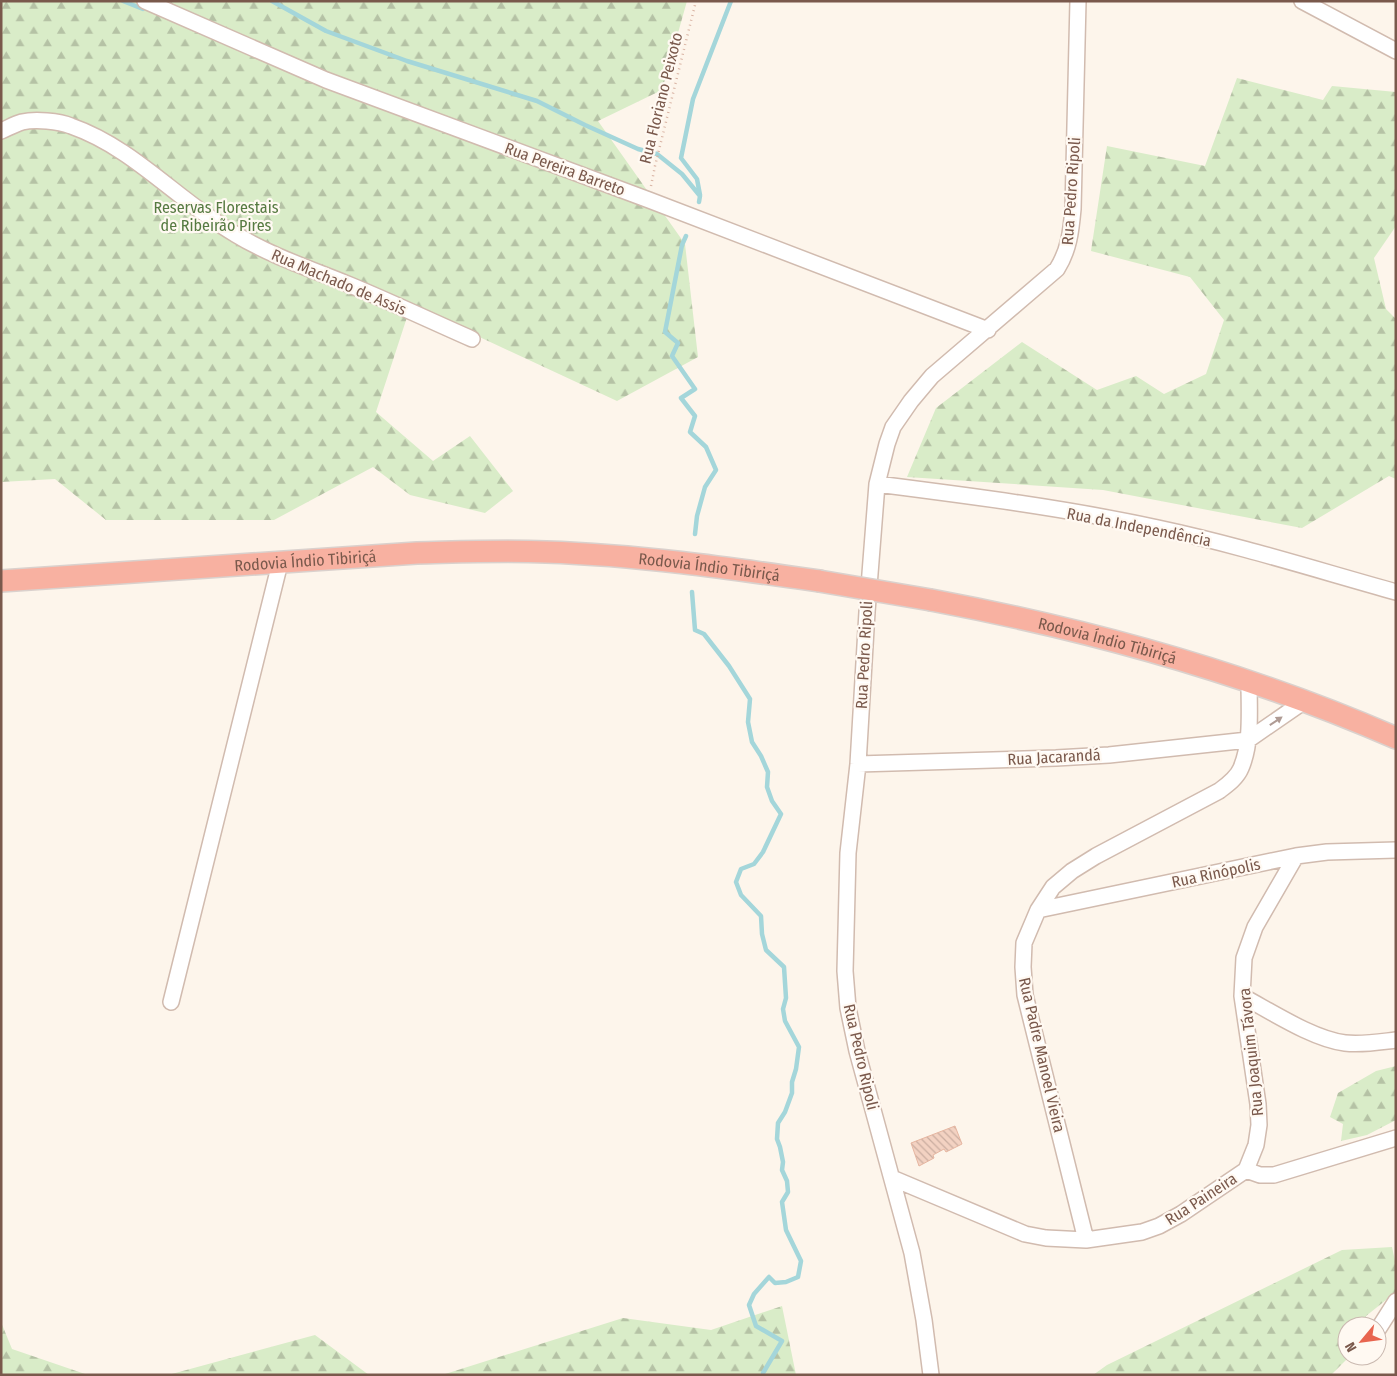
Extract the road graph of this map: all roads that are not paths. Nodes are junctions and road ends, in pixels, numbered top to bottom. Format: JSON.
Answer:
{"nodes":[{"id":1,"x":145,"y":1,"type":"edge"},
{"id":2,"x":1078,"y":1,"type":"edge"},
{"id":3,"x":1302,"y":1,"type":"edge"},
{"id":4,"x":1396,"y":51,"type":"edge"},
{"id":5,"x":1,"y":131,"type":"edge"},
{"id":6,"x":988,"y":330,"type":"junction"},
{"id":7,"x":472,"y":339,"type":"dead end"},
{"id":8,"x":877,"y":484,"type":"junction"},
{"id":9,"x":280,"y":563,"type":"junction"},
{"id":10,"x":1,"y":581,"type":"edge"},
{"id":11,"x":1396,"y":592,"type":"edge"},
{"id":12,"x":1249,"y":682,"type":"junction"},
{"id":13,"x":1303,"y":702,"type":"junction"},
{"id":14,"x":1396,"y":738,"type":"edge"},
{"id":15,"x":1248,"y":740,"type":"junction"},
{"id":16,"x":858,"y":764,"type":"junction"},
{"id":17,"x":1396,"y":850,"type":"edge"},
{"id":18,"x":1296,"y":856,"type":"junction"},
{"id":19,"x":1038,"y":910,"type":"junction"},
{"id":20,"x":1242,"y":996,"type":"junction"},
{"id":21,"x":171,"y":1002,"type":"dead end"},
{"id":22,"x":1396,"y":1040,"type":"edge"},
{"id":23,"x":1396,"y":1138,"type":"edge"},
{"id":24,"x":1246,"y":1170,"type":"junction"},
{"id":25,"x":892,"y":1178,"type":"junction"},
{"id":26,"x":1086,"y":1240,"type":"junction"},
{"id":27,"x":1396,"y":1302,"type":"edge"},
{"id":28,"x":1387,"y":1316,"type":"edge"},
{"id":29,"x":930,"y":1375,"type":"edge"}],
"edges":[{"from":1,"to":6,"type":"street","name":"Rua Pereira Barreto"},
{"from":2,"to":6,"type":"street","name":"Rua Pedro Ripoli"},
{"from":3,"to":4,"type":"street"},
{"from":5,"to":7,"type":"street","name":"Rua Machado de Assis"},
{"from":6,"to":8,"type":"street","name":"Rua Pedro Ripoli"},
{"from":8,"to":11,"type":"street","name":"Rua da Independência"},
{"from":8,"to":16,"type":"street","name":"Rua Pedro Ripoli"},
{"from":9,"to":10,"type":"highway","name":"Rodovia Índio Tibiriçá"},
{"from":9,"to":12,"type":"highway","name":"Rodovia Índio Tibiriçá","bridge":true},
{"from":9,"to":21,"type":"street"},
{"from":12,"to":13,"type":"highway","name":"Rodovia Índio Tibiriçá"},
{"from":12,"to":15,"type":"street","name":"Rua Padre Manoel Vieira"},
{"from":13,"to":14,"type":"highway","name":"Rodovia Índio Tibiriçá"},
{"from":15,"to":13,"type":"street","one_way":true},
{"from":15,"to":16,"type":"street","name":"Rua Jacarandá"},
{"from":15,"to":19,"type":"street","name":"Rua Padre Manoel Vieira"},
{"from":16,"to":25,"type":"street","name":"Rua Pedro Ripoli"},
{"from":17,"to":18,"type":"street","name":"Rua Rinópolis"},
{"from":18,"to":19,"type":"street","name":"Rua Rinópolis"},
{"from":18,"to":20,"type":"street","name":"Rua Joaquim Távora"},
{"from":19,"to":26,"type":"street","name":"Rua Padre Manoel Vieira"},
{"from":20,"to":22,"type":"street"},
{"from":20,"to":24,"type":"street","name":"Rua Joaquim Távora"},
{"from":23,"to":24,"type":"street","name":"Rua Paineira"},
{"from":24,"to":26,"type":"street","name":"Rua Paineira"},
{"from":25,"to":26,"type":"street","name":"Rua Paineira"},
{"from":25,"to":29,"type":"street","name":"Rua Pedro Ripoli"},
{"from":27,"to":28,"type":"street"}]}
